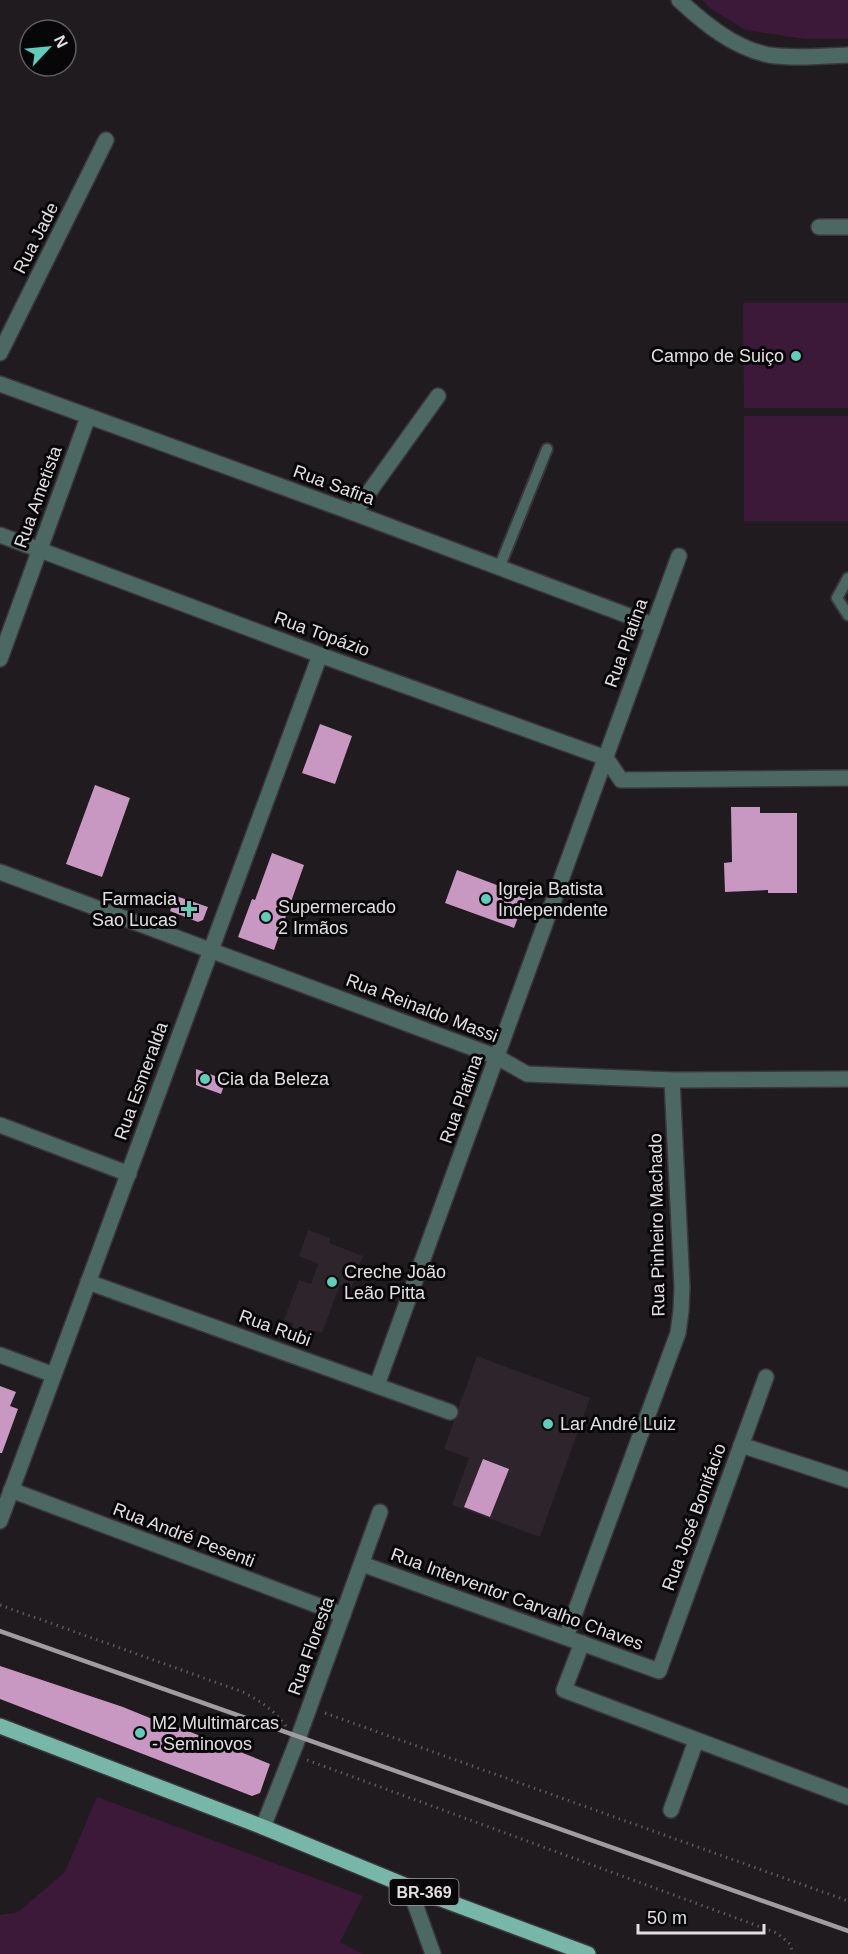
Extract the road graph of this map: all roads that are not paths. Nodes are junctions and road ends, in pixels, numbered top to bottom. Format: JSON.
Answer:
{"nodes":[{"id":1,"x":679,"y":0,"type":"edge"},
{"id":2,"x":848,"y":55,"type":"edge"},
{"id":3,"x":106,"y":140,"type":"dead end"},
{"id":4,"x":819,"y":227,"type":"dead end"},
{"id":5,"x":848,"y":227,"type":"edge"},
{"id":6,"x":0,"y":353,"type":"edge"},
{"id":7,"x":0,"y":384,"type":"edge"},
{"id":8,"x":438,"y":396,"type":"dead end"},
{"id":9,"x":88,"y":417,"type":"junction"},
{"id":10,"x":547,"y":449,"type":"dead end"},
{"id":11,"x":354,"y":513,"type":"junction"},
{"id":12,"x":0,"y":535,"type":"edge"},
{"id":13,"x":39,"y":549,"type":"junction"},
{"id":14,"x":679,"y":556,"type":"dead end"},
{"id":15,"x":499,"y":568,"type":"junction"},
{"id":16,"x":848,"y":578,"type":"edge"},
{"id":17,"x":848,"y":615,"type":"edge"},
{"id":18,"x":653,"y":626,"type":"junction"},
{"id":19,"x":320,"y":655,"type":"junction"},
{"id":20,"x":0,"y":659,"type":"edge"},
{"id":21,"x":606,"y":758,"type":"junction"},
{"id":22,"x":848,"y":778,"type":"edge"},
{"id":23,"x":621,"y":780,"type":"junction"},
{"id":24,"x":597,"y":781,"type":"junction"},
{"id":25,"x":0,"y":872,"type":"edge"},
{"id":26,"x":210,"y":950,"type":"junction"},
{"id":27,"x":497,"y":1057,"type":"junction"},
{"id":28,"x":848,"y":1079,"type":"edge"},
{"id":29,"x":672,"y":1080,"type":"junction"},
{"id":30,"x":0,"y":1125,"type":"edge"},
{"id":31,"x":129,"y":1174,"type":"junction"},
{"id":32,"x":88,"y":1282,"type":"junction"},
{"id":33,"x":0,"y":1355,"type":"edge"},
{"id":34,"x":54,"y":1375,"type":"junction"},
{"id":35,"x":766,"y":1377,"type":"dead end"},
{"id":36,"x":377,"y":1385,"type":"junction"},
{"id":37,"x":450,"y":1412,"type":"dead end"},
{"id":38,"x":741,"y":1445,"type":"junction"},
{"id":39,"x":848,"y":1479,"type":"edge"},
{"id":40,"x":12,"y":1490,"type":"junction"},
{"id":41,"x":380,"y":1512,"type":"dead end"},
{"id":42,"x":0,"y":1521,"type":"edge"},
{"id":43,"x":362,"y":1564,"type":"junction"},
{"id":44,"x":343,"y":1615,"type":"junction"},
{"id":45,"x":566,"y":1637,"type":"junction"},
{"id":46,"x":582,"y":1643,"type":"junction"},
{"id":47,"x":659,"y":1671,"type":"joint"},
{"id":48,"x":0,"y":1726,"type":"edge"},
{"id":49,"x":696,"y":1741,"type":"junction"},
{"id":50,"x":848,"y":1797,"type":"edge"},
{"id":51,"x":671,"y":1810,"type":"dead end"},
{"id":52,"x":263,"y":1827,"type":"junction"},
{"id":53,"x":409,"y":1887,"type":"junction"},
{"id":54,"x":433,"y":1954,"type":"edge"},
{"id":55,"x":588,"y":1954,"type":"edge"}],
"edges":[{"from":1,"to":2,"type":"street"},
{"from":3,"to":6,"type":"street","name":"Rua Jade"},
{"from":4,"to":5,"type":"street"},
{"from":7,"to":9,"type":"street","name":"Rua Safira"},
{"from":8,"to":11,"type":"street"},
{"from":9,"to":11,"type":"street","name":"Rua Safira"},
{"from":9,"to":13,"type":"street","name":"Rua Ametista"},
{"from":10,"to":15,"type":"lane"},
{"from":11,"to":15,"type":"street","name":"Rua Safira"},
{"from":12,"to":13,"type":"street","name":"Rua Topázio"},
{"from":13,"to":19,"type":"street","name":"Rua Topázio"},
{"from":13,"to":20,"type":"street","name":"Rua Ametista"},
{"from":14,"to":18,"type":"street","name":"Rua Platina"},
{"from":15,"to":18,"type":"street","name":"Rua Safira"},
{"from":16,"to":17,"type":"lane"},
{"from":18,"to":21,"type":"street","name":"Rua Platina"},
{"from":19,"to":21,"type":"street","name":"Rua Topázio"},
{"from":19,"to":26,"type":"street","name":"Rua Esmeralda"},
{"from":21,"to":23,"type":"street"},
{"from":21,"to":24,"type":"street","name":"Rua Platina"},
{"from":22,"to":23,"type":"street"},
{"from":23,"to":24,"type":"street"},
{"from":24,"to":27,"type":"street","name":"Rua Platina"},
{"from":25,"to":26,"type":"street","name":"Rua Reinaldo Massi"},
{"from":26,"to":27,"type":"street","name":"Rua Reinaldo Massi"},
{"from":26,"to":31,"type":"street","name":"Rua Esmeralda"},
{"from":27,"to":29,"type":"street","name":"Rua Reinaldo Massi"},
{"from":27,"to":36,"type":"street","name":"Rua Platina"},
{"from":28,"to":29,"type":"street","name":"Rua Reinaldo Massi"},
{"from":29,"to":45,"type":"street","name":"Rua Pinheiro Machado"},
{"from":30,"to":31,"type":"street"},
{"from":31,"to":32,"type":"street","name":"Rua Esmeralda"},
{"from":32,"to":34,"type":"street","name":"Rua Esmeralda"},
{"from":32,"to":36,"type":"street","name":"Rua Rubi"},
{"from":33,"to":34,"type":"street"},
{"from":34,"to":40,"type":"street","name":"Rua Esmeralda"},
{"from":35,"to":38,"type":"street","name":"Rua José Bonifácio"},
{"from":36,"to":37,"type":"street","name":"Rua Rubi"},
{"from":38,"to":39,"type":"street"},
{"from":38,"to":47,"type":"street","name":"Rua José Bonifácio"},
{"from":40,"to":42,"type":"street","name":"Rua Esmeralda"},
{"from":40,"to":44,"type":"street","name":"Rua André Pesenti"},
{"from":41,"to":43,"type":"street","name":"Rua Floresta"},
{"from":43,"to":44,"type":"street","name":"Rua Floresta"},
{"from":43,"to":45,"type":"street","name":"Rua Interventor Carvalho Chaves"},
{"from":44,"to":52,"type":"street","name":"Rua Floresta"},
{"from":45,"to":46,"type":"street","name":"Rua Interventor Carvalho Chaves"},
{"from":46,"to":47,"type":"street","name":"Rua Interventor Carvalho Chaves"},
{"from":46,"to":49,"type":"street"},
{"from":48,"to":52,"type":"main road","number":"BR-369"},
{"from":49,"to":50,"type":"street"},
{"from":49,"to":51,"type":"street"},
{"from":52,"to":53,"type":"main road","number":"BR-369"},
{"from":53,"to":54,"type":"street"},
{"from":53,"to":55,"type":"main road","number":"BR-369"}]}
